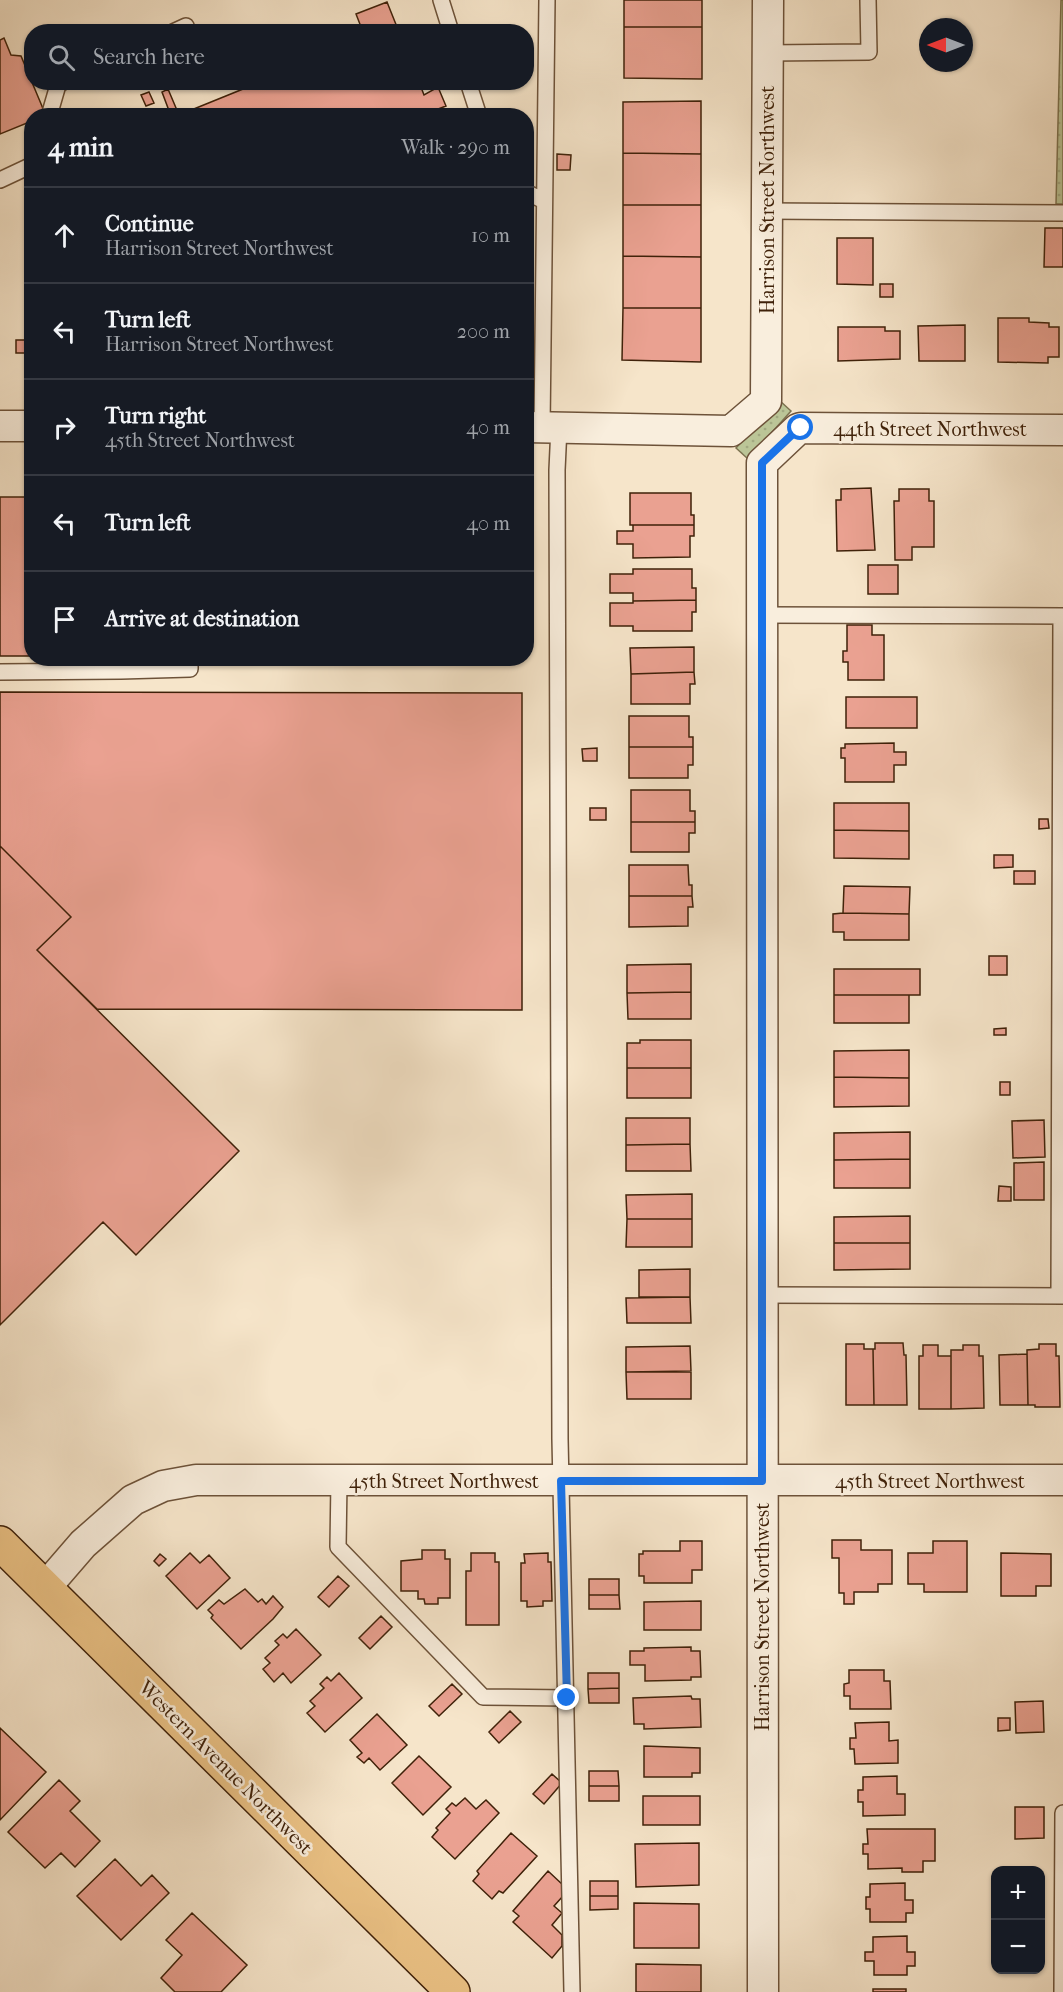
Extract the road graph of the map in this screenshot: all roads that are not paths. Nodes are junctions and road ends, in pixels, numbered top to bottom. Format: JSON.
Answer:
{"nodes":[{"id":1,"x":441,"y":0,"type":"edge"},
{"id":2,"x":547,"y":0,"type":"edge"},
{"id":3,"x":768,"y":0,"type":"edge"},
{"id":4,"x":868,"y":0,"type":"edge"},
{"id":5,"x":449,"y":24,"type":"edge"},
{"id":6,"x":767,"y":53,"type":"junction"},
{"id":7,"x":57,"y":90,"type":"edge"},
{"id":8,"x":471,"y":90,"type":"edge"},
{"id":9,"x":51,"y":108,"type":"edge"},
{"id":10,"x":476,"y":108,"type":"edge"},
{"id":11,"x":24,"y":169,"type":"edge"},
{"id":12,"x":0,"y":180,"type":"edge"},
{"id":13,"x":534,"y":196,"type":"edge"},
{"id":14,"x":544,"y":201,"type":"junction"},
{"id":15,"x":766,"y":211,"type":"junction"},
{"id":16,"x":1063,"y":213,"type":"edge"},
{"id":17,"x":0,"y":426,"type":"edge"},
{"id":18,"x":24,"y":426,"type":"edge"},
{"id":19,"x":542,"y":427,"type":"edge"},
{"id":20,"x":798,"y":429,"type":"joint"},
{"id":21,"x":1063,"y":430,"type":"edge"},
{"id":22,"x":762,"y":615,"type":"junction"},
{"id":23,"x":1062,"y":616,"type":"edge"},
{"id":24,"x":104,"y":666,"type":"edge"},
{"id":25,"x":138,"y":666,"type":"edge"},
{"id":26,"x":190,"y":666,"type":"edge"},
{"id":27,"x":0,"y":672,"type":"edge"},
{"id":28,"x":762,"y":1294,"type":"junction"},
{"id":29,"x":1061,"y":1296,"type":"edge"},
{"id":30,"x":1063,"y":1480,"type":"edge"},
{"id":31,"x":339,"y":1481,"type":"junction"},
{"id":32,"x":561,"y":1481,"type":"junction"},
{"id":33,"x":762,"y":1481,"type":"junction"},
{"id":34,"x":0,"y":1543,"type":"edge"},
{"id":35,"x":45,"y":1588,"type":"junction"},
{"id":36,"x":567,"y":1698,"type":"junction"},
{"id":37,"x":1063,"y":1813,"type":"edge"},
{"id":38,"x":453,"y":1992,"type":"edge"},
{"id":39,"x":572,"y":1992,"type":"edge"},
{"id":40,"x":763,"y":1992,"type":"edge"},
{"id":41,"x":1062,"y":1992,"type":"edge"}],
"edges":[{"from":1,"to":5,"type":"lane"},
{"from":2,"to":14,"type":"lane"},
{"from":3,"to":6,"type":"street","name":"Harrison Street Northwest"},
{"from":4,"to":6,"type":"lane"},
{"from":6,"to":15,"type":"street","name":"Harrison Street Northwest"},
{"from":7,"to":9,"type":"lane"},
{"from":8,"to":10,"type":"lane"},
{"from":11,"to":12,"type":"lane"},
{"from":13,"to":14,"type":"lane"},
{"from":14,"to":19,"type":"lane"},
{"from":15,"to":16,"type":"lane"},
{"from":15,"to":19,"type":"street","name":"Harrison Street Northwest"},
{"from":17,"to":18,"type":"street"},
{"from":19,"to":32,"type":"lane"},
{"from":20,"to":21,"type":"street","name":"44th Street Northwest"},
{"from":20,"to":22,"type":"street","name":"Harrison Street Northwest"},
{"from":22,"to":23,"type":"lane"},
{"from":22,"to":28,"type":"street","name":"Harrison Street Northwest"},
{"from":23,"to":29,"type":"lane"},
{"from":24,"to":27,"type":"lane"},
{"from":25,"to":26,"type":"lane"},
{"from":28,"to":29,"type":"lane"},
{"from":28,"to":33,"type":"street","name":"Harrison Street Northwest"},
{"from":30,"to":33,"type":"street","name":"45th Street Northwest"},
{"from":31,"to":32,"type":"street","name":"45th Street Northwest"},
{"from":31,"to":35,"type":"street","name":"45th Street Northwest"},
{"from":31,"to":36,"type":"lane"},
{"from":32,"to":33,"type":"street","name":"45th Street Northwest"},
{"from":32,"to":36,"type":"lane"},
{"from":33,"to":40,"type":"street","name":"Harrison Street Northwest"},
{"from":34,"to":35,"type":"main road","name":"Western Avenue Northwest"},
{"from":35,"to":38,"type":"main road","name":"Western Avenue Northwest"},
{"from":36,"to":39,"type":"lane"},
{"from":37,"to":41,"type":"lane"}]}
